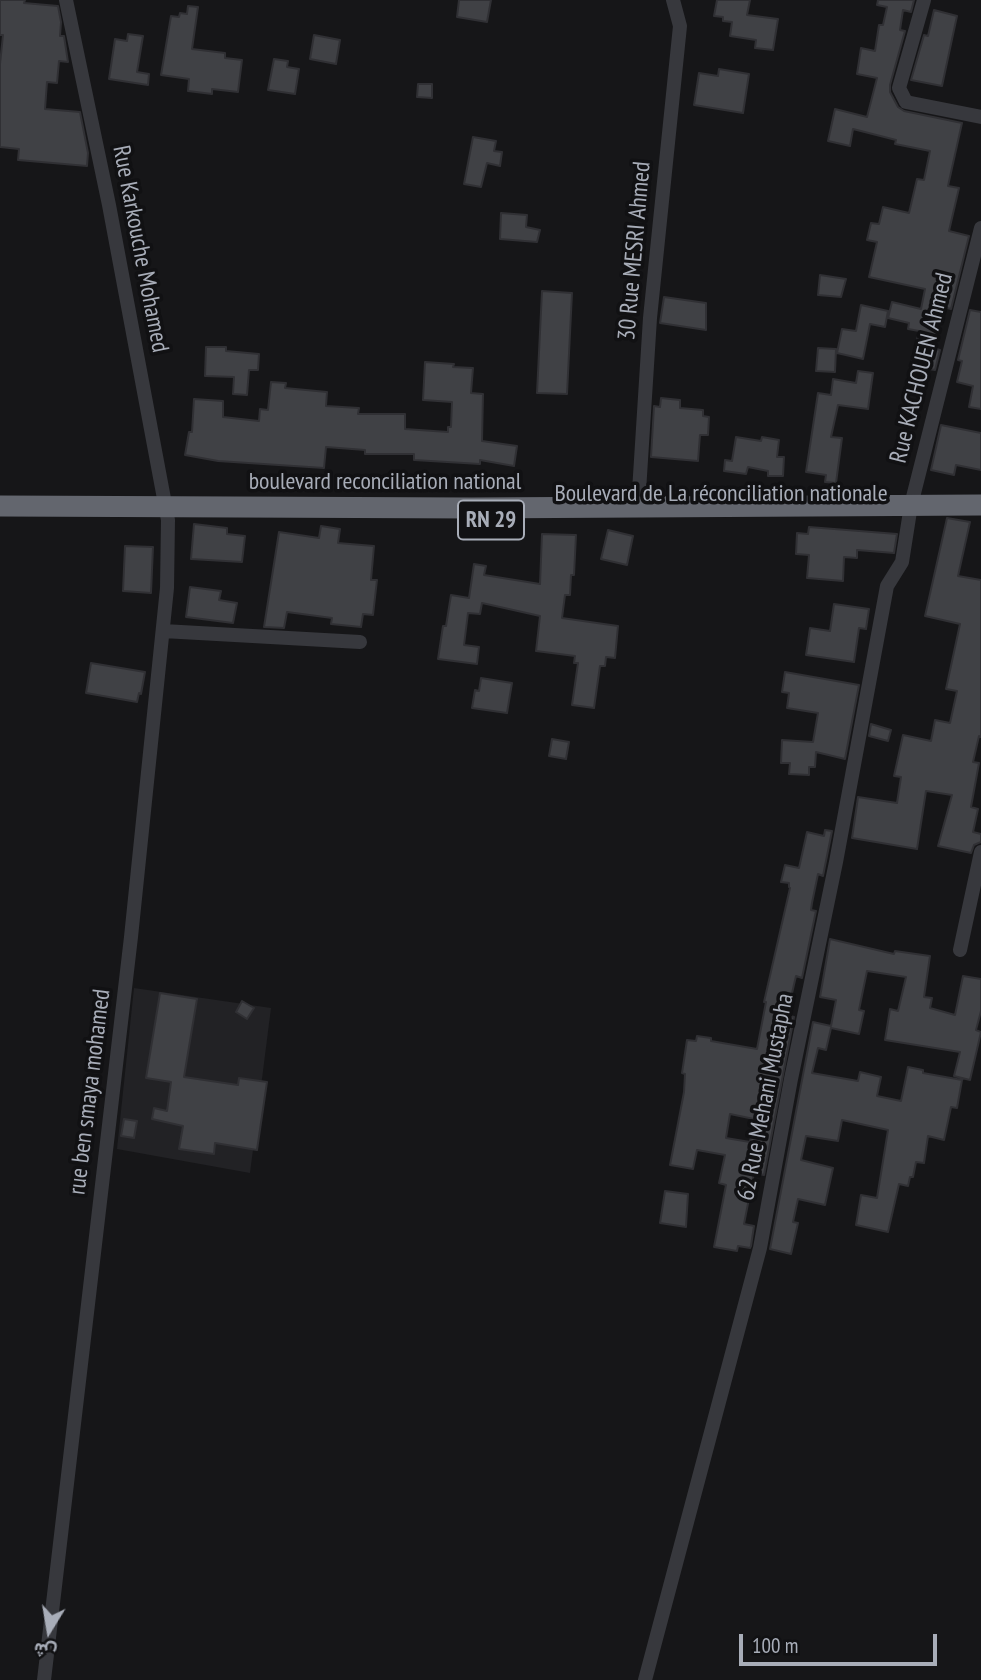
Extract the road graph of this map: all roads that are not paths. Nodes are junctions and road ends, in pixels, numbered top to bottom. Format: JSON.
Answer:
{"nodes":[{"id":1,"x":66,"y":0,"type":"edge"},
{"id":2,"x":673,"y":0,"type":"edge"},
{"id":3,"x":924,"y":0,"type":"edge"},
{"id":4,"x":981,"y":117,"type":"edge"},
{"id":5,"x":981,"y":228,"type":"edge"},
{"id":6,"x":981,"y":505,"type":"edge"},
{"id":7,"x":0,"y":506,"type":"edge"},
{"id":8,"x":638,"y":507,"type":"junction"},
{"id":9,"x":911,"y":512,"type":"junction"},
{"id":10,"x":168,"y":514,"type":"junction"},
{"id":11,"x":0,"y":520,"type":"edge"},
{"id":12,"x":981,"y":520,"type":"edge"},
{"id":13,"x":163,"y":631,"type":"junction"},
{"id":14,"x":360,"y":642,"type":"dead end"},
{"id":15,"x":981,"y":852,"type":"edge"},
{"id":16,"x":960,"y":950,"type":"dead end"},
{"id":17,"x":44,"y":1680,"type":"edge"},
{"id":18,"x":645,"y":1680,"type":"edge"}],
"edges":[{"from":1,"to":10,"type":"street","name":"Rue Karkouche Mohamed"},
{"from":2,"to":8,"type":"street","name":"30 Rue MESRI Ahmed"},
{"from":3,"to":4,"type":"street"},
{"from":5,"to":9,"type":"street","name":"Rue KACHOUEN Ahmed"},
{"from":6,"to":9,"type":"highway","name":"boulevard reconciliation national","number":"RN 29"},
{"from":7,"to":10,"type":"highway","name":"Boulevard de La réconciliation nationale","number":"RN 29"},
{"from":8,"to":9,"type":"highway","name":"boulevard reconciliation national","number":"RN 29"},
{"from":8,"to":10,"type":"highway","name":"boulevard reconciliation national","number":"RN 29"},
{"from":9,"to":10,"type":"highway","name":"Boulevard de La réconciliation nationale","number":"RN 29"},
{"from":9,"to":12,"type":"highway","name":"Boulevard de La réconciliation nationale","number":"RN 29"},
{"from":9,"to":18,"type":"street","name":"62 Rue Mehani Mustapha"},
{"from":10,"to":11,"type":"highway","name":"Boulevard de La réconciliation nationale","number":"RN 29"},
{"from":10,"to":13,"type":"street","name":"rue ben smaya mohamed"},
{"from":13,"to":14,"type":"street"},
{"from":13,"to":17,"type":"street","name":"rue ben smaya mohamed"},
{"from":15,"to":16,"type":"street"}]}
